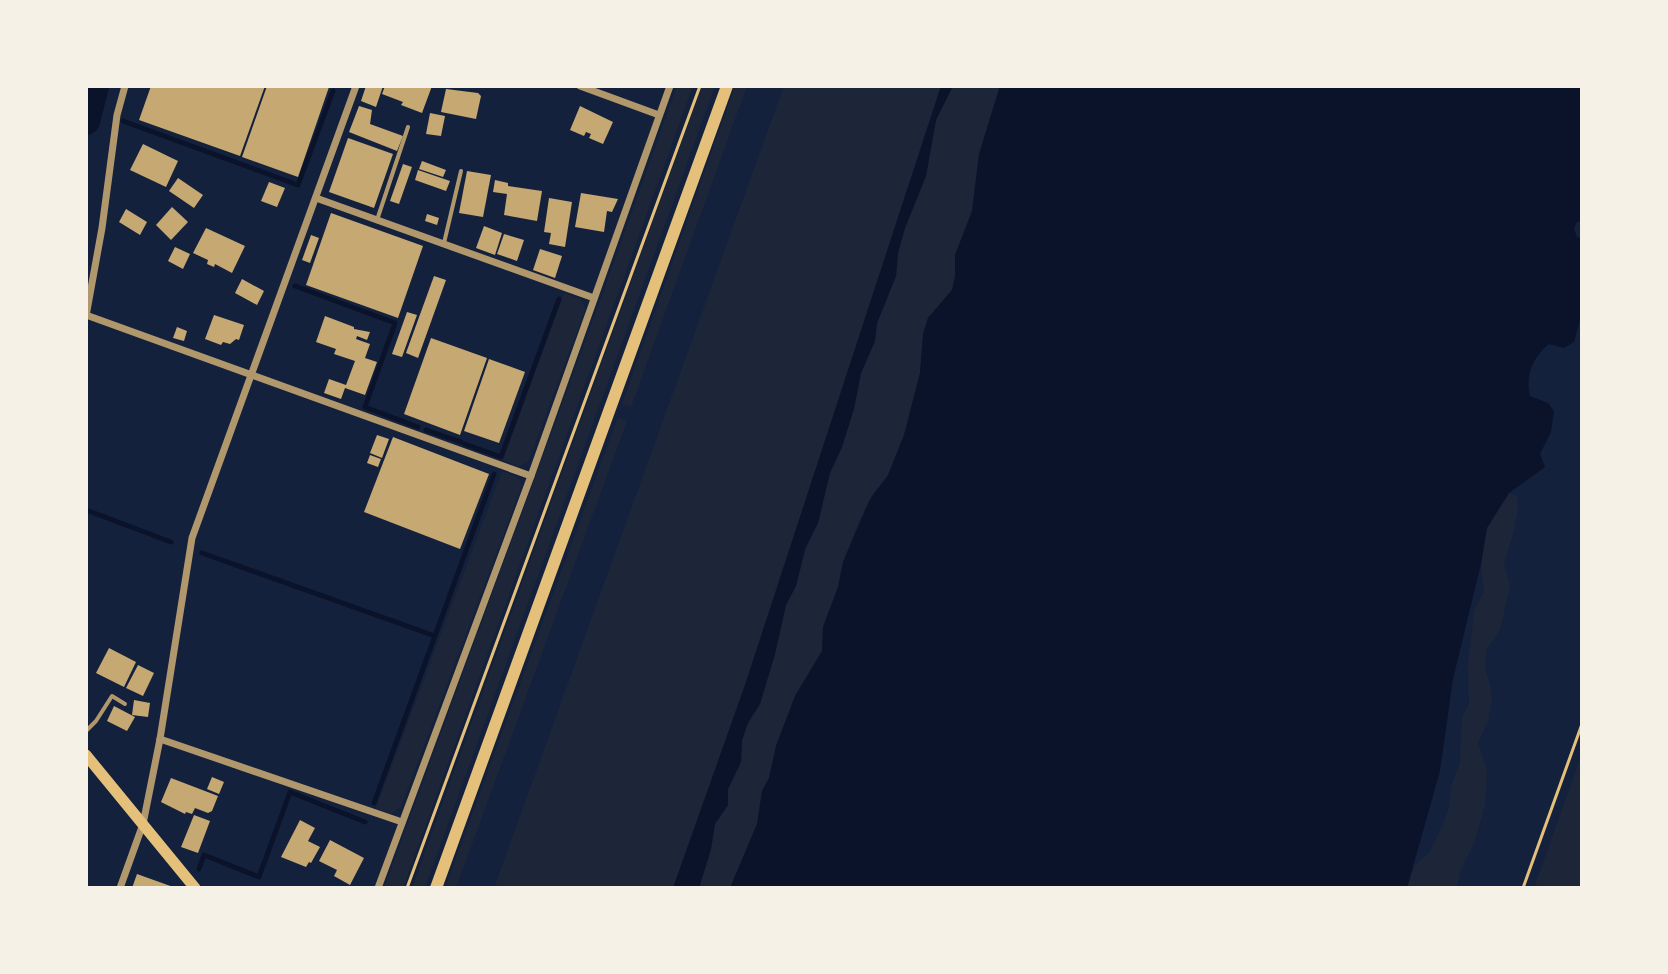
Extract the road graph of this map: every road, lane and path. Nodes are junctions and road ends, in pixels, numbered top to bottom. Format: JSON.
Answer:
{"nodes":[{"id":1,"x":125,"y":86,"type":"edge"},
{"id":2,"x":356,"y":86,"type":"edge"},
{"id":3,"x":580,"y":86,"type":"edge"},
{"id":4,"x":670,"y":86,"type":"edge"},
{"id":5,"x":700,"y":86,"type":"edge"},
{"id":6,"x":727,"y":86,"type":"edge"},
{"id":7,"x":659,"y":115,"type":"junction"},
{"id":8,"x":408,"y":127,"type":"dead end"},
{"id":9,"x":461,"y":171,"type":"dead end"},
{"id":10,"x":316,"y":198,"type":"junction"},
{"id":11,"x":377,"y":220,"type":"junction"},
{"id":12,"x":444,"y":244,"type":"junction"},
{"id":13,"x":594,"y":298,"type":"junction"},
{"id":14,"x":86,"y":316,"type":"edge"},
{"id":15,"x":251,"y":375,"type":"junction"},
{"id":16,"x":531,"y":476,"type":"junction"},
{"id":17,"x":125,"y":704,"type":"dead end"},
{"id":18,"x":1582,"y":724,"type":"edge"},
{"id":19,"x":86,"y":731,"type":"edge"},
{"id":20,"x":160,"y":739,"type":"junction"},
{"id":21,"x":86,"y":755,"type":"edge"},
{"id":22,"x":402,"y":822,"type":"junction"},
{"id":23,"x":143,"y":824,"type":"junction"},
{"id":24,"x":120,"y":888,"type":"edge"},
{"id":25,"x":195,"y":888,"type":"edge"},
{"id":26,"x":378,"y":888,"type":"edge"},
{"id":27,"x":407,"y":888,"type":"edge"},
{"id":28,"x":436,"y":888,"type":"edge"},
{"id":29,"x":1523,"y":888,"type":"edge"}],
"edges":[{"from":1,"to":14,"type":"street"},
{"from":2,"to":10,"type":"street"},
{"from":3,"to":7,"type":"street"},
{"from":4,"to":7,"type":"street"},
{"from":5,"to":27,"type":"path"},
{"from":6,"to":28,"type":"main road"},
{"from":7,"to":13,"type":"street"},
{"from":8,"to":11,"type":"lane"},
{"from":9,"to":12,"type":"lane"},
{"from":10,"to":11,"type":"street"},
{"from":10,"to":15,"type":"street"},
{"from":11,"to":12,"type":"street"},
{"from":12,"to":13,"type":"street"},
{"from":13,"to":16,"type":"street"},
{"from":14,"to":15,"type":"street"},
{"from":15,"to":16,"type":"street"},
{"from":15,"to":20,"type":"street"},
{"from":16,"to":22,"type":"street"},
{"from":17,"to":19,"type":"lane"},
{"from":18,"to":29,"type":"path"},
{"from":20,"to":22,"type":"street"},
{"from":20,"to":23,"type":"street"},
{"from":21,"to":23,"type":"main road"},
{"from":22,"to":26,"type":"street"},
{"from":23,"to":24,"type":"street"},
{"from":23,"to":25,"type":"main road"}]}
